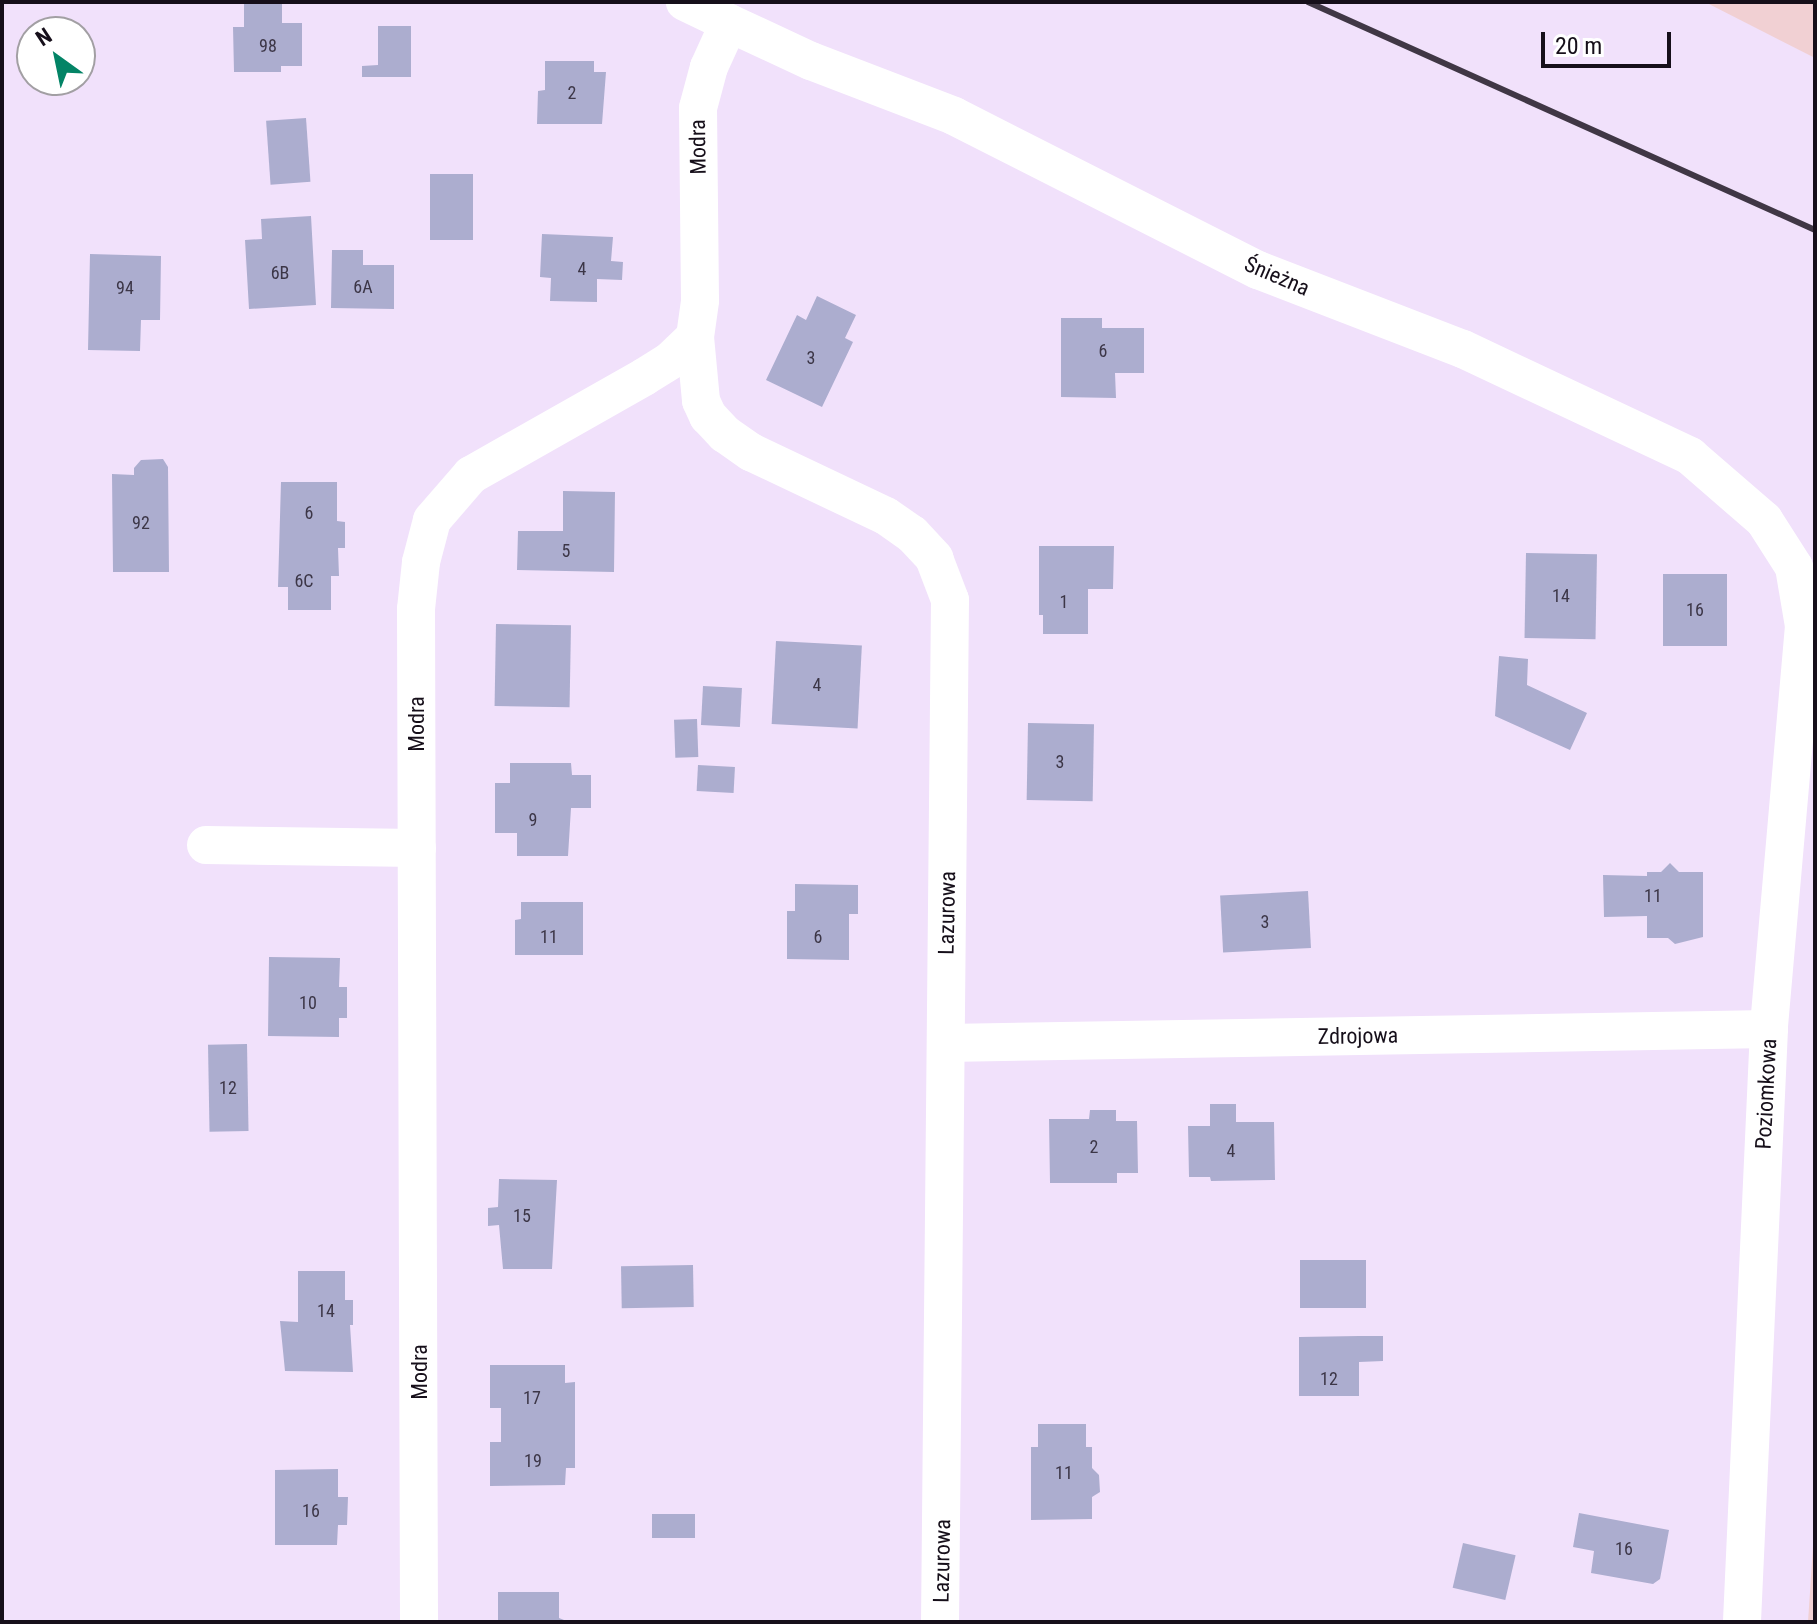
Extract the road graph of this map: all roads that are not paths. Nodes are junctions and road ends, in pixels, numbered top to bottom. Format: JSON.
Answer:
{"nodes":[{"id":1,"x":685,"y":2,"type":"edge"},
{"id":2,"x":729,"y":23,"type":"junction"},
{"id":3,"x":695,"y":337,"type":"junction"},
{"id":4,"x":1794,"y":567,"type":"joint"},
{"id":5,"x":206,"y":845,"type":"dead end"},
{"id":6,"x":417,"y":848,"type":"junction"},
{"id":7,"x":1769,"y":1029,"type":"junction"},
{"id":8,"x":946,"y":1043,"type":"junction"},
{"id":9,"x":419,"y":1622,"type":"edge"},
{"id":10,"x":940,"y":1622,"type":"edge"},
{"id":11,"x":1742,"y":1622,"type":"edge"}],
"edges":[{"from":1,"to":2,"type":"street"},
{"from":2,"to":3,"type":"street","name":"Modra"},
{"from":2,"to":4,"type":"street","name":"Śnieżna"},
{"from":3,"to":6,"type":"street","name":"Modra"},
{"from":3,"to":8,"type":"street","name":"Lazurowa"},
{"from":4,"to":7,"type":"street","name":"Poziomkowa"},
{"from":5,"to":6,"type":"street"},
{"from":6,"to":9,"type":"street","name":"Modra"},
{"from":7,"to":8,"type":"street","name":"Zdrojowa"},
{"from":7,"to":11,"type":"street","name":"Poziomkowa"},
{"from":8,"to":10,"type":"street","name":"Lazurowa"}]}
